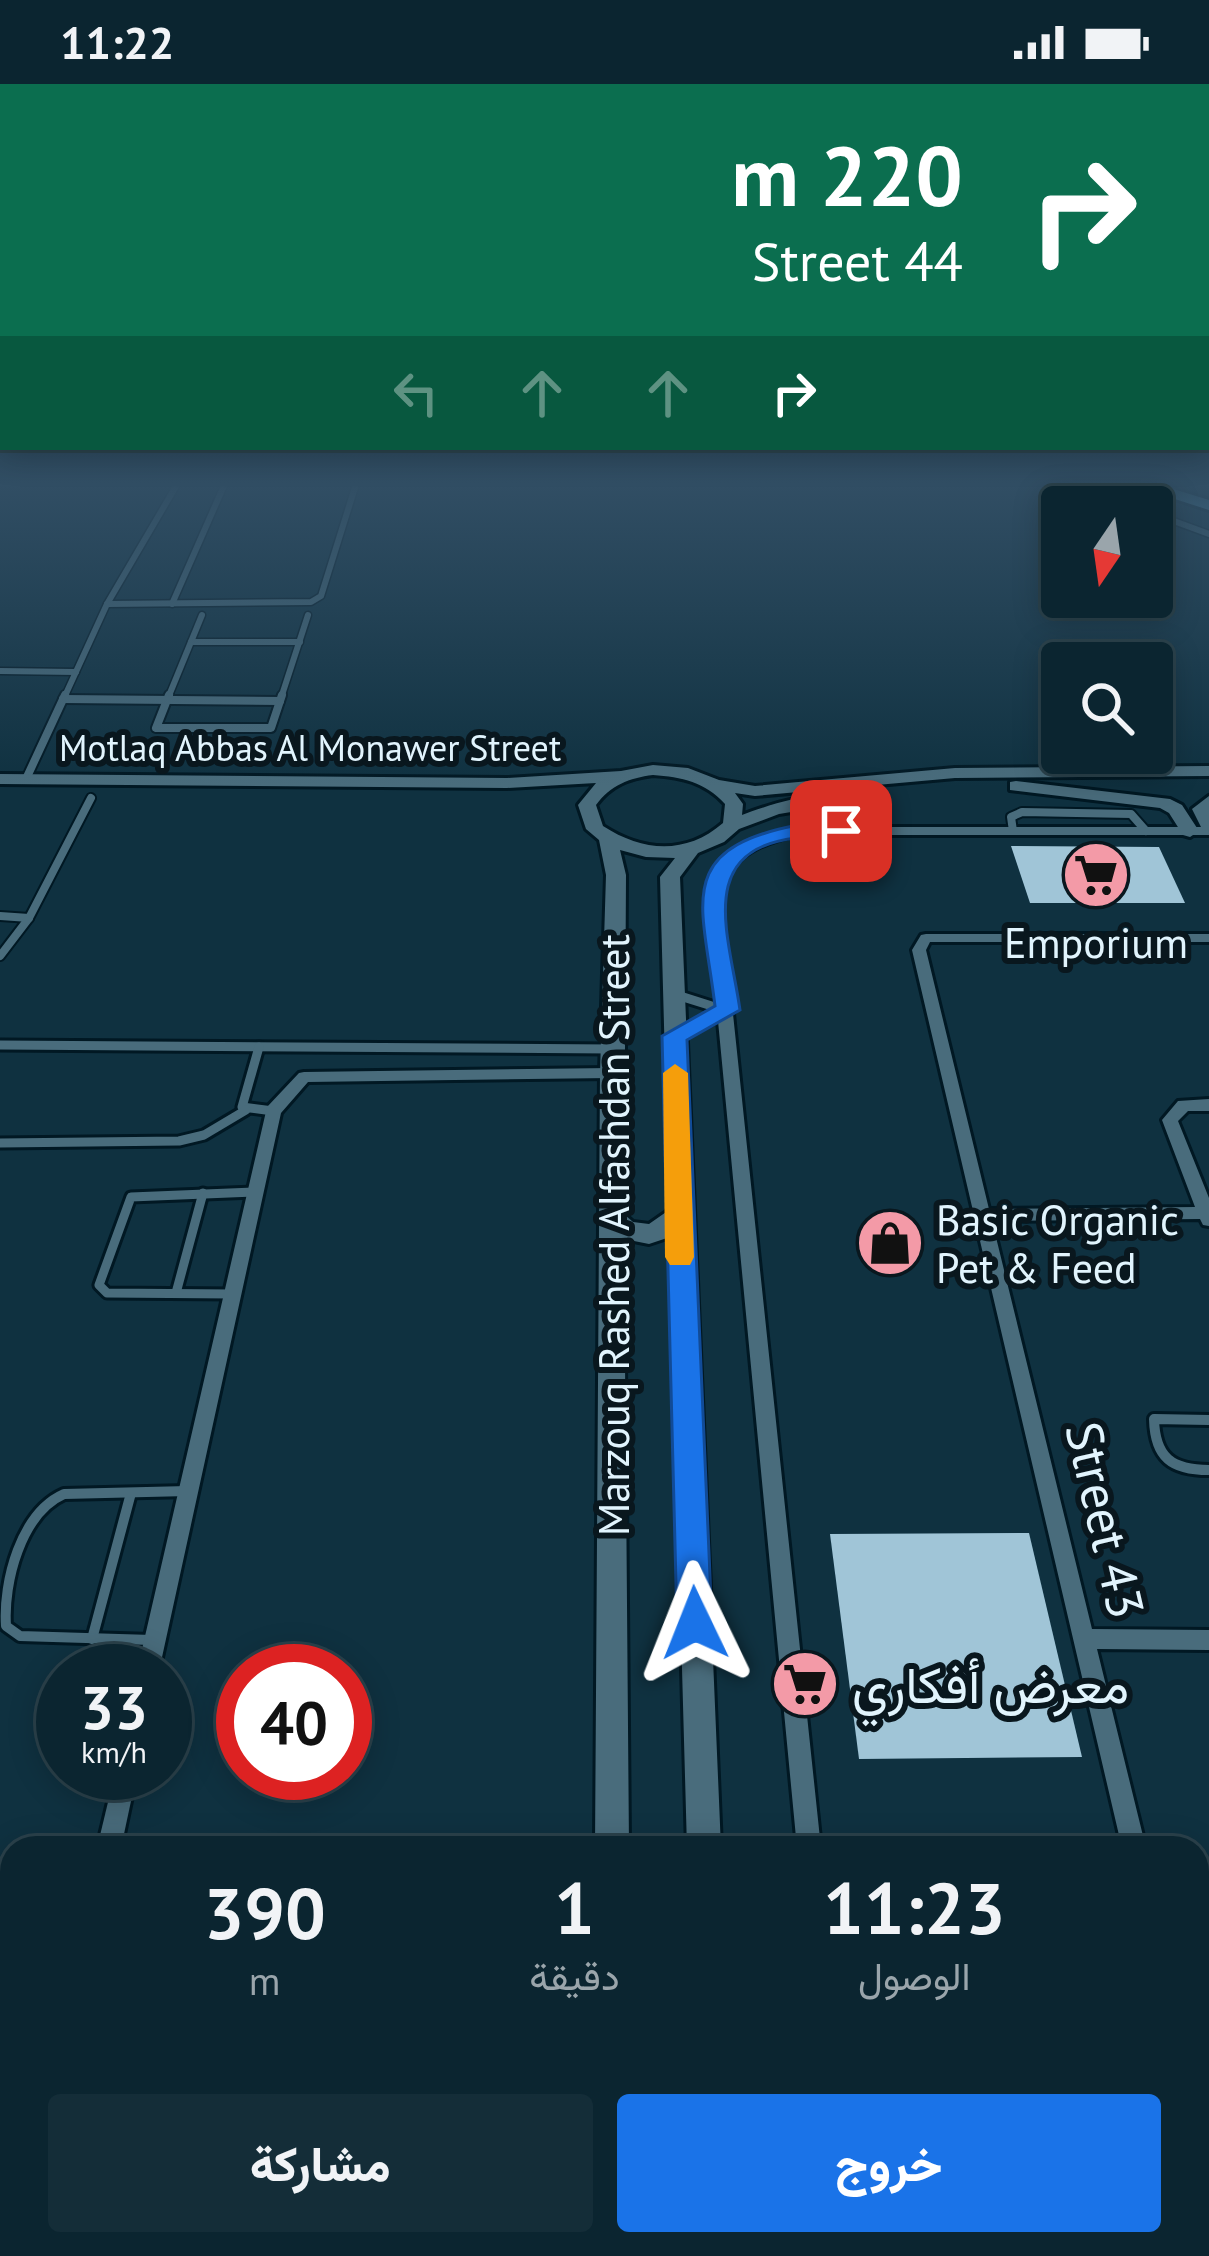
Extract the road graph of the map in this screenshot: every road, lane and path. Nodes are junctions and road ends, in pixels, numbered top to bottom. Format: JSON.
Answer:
{"nodes":[{"id":1,"x":120,"y":582,"type":"edge"},
{"id":2,"x":182,"y":582,"type":"edge"},
{"id":3,"x":325,"y":582,"type":"edge"},
{"id":4,"x":107,"y":604,"type":"junction"},
{"id":5,"x":172,"y":604,"type":"junction"},
{"id":6,"x":202,"y":615,"type":"dead end"},
{"id":7,"x":308,"y":615,"type":"dead end"},
{"id":8,"x":191,"y":641,"type":"junction"},
{"id":9,"x":300,"y":641,"type":"junction"},
{"id":10,"x":0,"y":671,"type":"edge"},
{"id":11,"x":76,"y":672,"type":"junction"},
{"id":12,"x":63,"y":699,"type":"junction"},
{"id":13,"x":167,"y":700,"type":"junction"},
{"id":14,"x":280,"y":701,"type":"junction"},
{"id":15,"x":1209,"y":771,"type":"edge"},
{"id":16,"x":620,"y":776,"type":"junction"},
{"id":17,"x":0,"y":779,"type":"edge"},
{"id":18,"x":26,"y":779,"type":"junction"},
{"id":19,"x":717,"y":785,"type":"junction"},
{"id":20,"x":1016,"y":786,"type":"junction"},
{"id":21,"x":1209,"y":787,"type":"edge"},
{"id":22,"x":91,"y":797,"type":"dead end"},
{"id":23,"x":1209,"y":801,"type":"edge"},
{"id":24,"x":732,"y":825,"type":"junction"},
{"id":25,"x":1203,"y":829,"type":"edge"},
{"id":26,"x":608,"y":839,"type":"junction"},
{"id":27,"x":691,"y":850,"type":"junction"},
{"id":28,"x":0,"y":916,"type":"edge"},
{"id":29,"x":29,"y":918,"type":"junction"},
{"id":30,"x":1209,"y":938,"type":"edge"},
{"id":31,"x":0,"y":956,"type":"edge"},
{"id":32,"x":673,"y":994,"type":"junction"},
{"id":33,"x":728,"y":1010,"type":"junction"},
{"id":34,"x":675,"y":1036,"type":"junction"},
{"id":35,"x":0,"y":1045,"type":"edge"},
{"id":36,"x":259,"y":1047,"type":"junction"},
{"id":37,"x":611,"y":1061,"type":"junction"},
{"id":38,"x":1209,"y":1105,"type":"edge"},
{"id":39,"x":246,"y":1110,"type":"junction"},
{"id":40,"x":272,"y":1111,"type":"junction"},
{"id":41,"x":0,"y":1143,"type":"edge"},
{"id":42,"x":203,"y":1192,"type":"junction"},
{"id":43,"x":254,"y":1192,"type":"junction"},
{"id":44,"x":611,"y":1214,"type":"junction"},
{"id":45,"x":986,"y":1215,"type":"junction"},
{"id":46,"x":678,"y":1217,"type":"junction"},
{"id":47,"x":1208,"y":1217,"type":"edge"},
{"id":48,"x":176,"y":1293,"type":"junction"},
{"id":49,"x":232,"y":1294,"type":"junction"},
{"id":50,"x":1209,"y":1420,"type":"edge"},
{"id":51,"x":1209,"y":1470,"type":"edge"},
{"id":52,"x":188,"y":1491,"type":"junction"},
{"id":53,"x":130,"y":1492,"type":"junction"},
{"id":54,"x":92,"y":1639,"type":"junction"},
{"id":55,"x":155,"y":1640,"type":"junction"},
{"id":56,"x":1084,"y":1640,"type":"junction"},
{"id":57,"x":1209,"y":1640,"type":"edge"},
{"id":58,"x":154,"y":1644,"type":"edge"},
{"id":59,"x":119,"y":1800,"type":"edge"},
{"id":60,"x":112,"y":1836,"type":"edge"},
{"id":61,"x":612,"y":1836,"type":"edge"},
{"id":62,"x":704,"y":1836,"type":"edge"},
{"id":63,"x":808,"y":1836,"type":"edge"},
{"id":64,"x":1131,"y":1836,"type":"edge"}],
"edges":[{"from":1,"to":4,"type":"lane"},
{"from":2,"to":5,"type":"lane"},
{"from":3,"to":5,"type":"lane"},
{"from":4,"to":5,"type":"lane"},
{"from":4,"to":11,"type":"lane"},
{"from":6,"to":8,"type":"lane"},
{"from":7,"to":9,"type":"lane"},
{"from":8,"to":9,"type":"lane"},
{"from":8,"to":13,"type":"lane"},
{"from":9,"to":14,"type":"lane"},
{"from":10,"to":11,"type":"lane"},
{"from":11,"to":12,"type":"lane"},
{"from":12,"to":13,"type":"lane"},
{"from":12,"to":18,"type":"lane"},
{"from":13,"to":14,"type":"lane"},
{"from":13,"to":14,"type":"lane"},
{"from":15,"to":19,"type":"street"},
{"from":16,"to":18,"type":"street","name":"Motlaq Abbas Al Monawer Street"},
{"from":16,"to":19,"type":"street","name":"Motlaq Abbas Al Monawer Street"},
{"from":16,"to":26,"type":"street","name":"Marzouq Rashed Alfashdan Street"},
{"from":17,"to":18,"type":"street","name":"Motlaq Abbas Al Monawer Street"},
{"from":19,"to":24,"type":"street"},
{"from":20,"to":21,"type":"street"},
{"from":20,"to":24,"type":"street"},
{"from":20,"to":25,"type":"street"},
{"from":22,"to":29,"type":"lane"},
{"from":23,"to":25,"type":"street"},
{"from":24,"to":27,"type":"street"},
{"from":25,"to":33,"type":"street"},
{"from":26,"to":27,"type":"street"},
{"from":26,"to":37,"type":"street","name":"Marzouq Rashed Alfashdan Street"},
{"from":27,"to":32,"type":"street","name":"Marzouq Rashed Alfashdan Street"},
{"from":28,"to":29,"type":"lane"},
{"from":29,"to":31,"type":"lane"},
{"from":30,"to":45,"type":"street","name":"Street 43"},
{"from":32,"to":33,"type":"street"},
{"from":32,"to":34,"type":"street","name":"Marzouq Rashed Alfashdan Street"},
{"from":33,"to":34,"type":"street"},
{"from":33,"to":63,"type":"street"},
{"from":34,"to":46,"type":"street","name":"Marzouq Rashed Alfashdan Street"},
{"from":35,"to":36,"type":"lane"},
{"from":36,"to":37,"type":"lane"},
{"from":36,"to":39,"type":"lane"},
{"from":37,"to":40,"type":"street"},
{"from":37,"to":44,"type":"street","name":"Marzouq Rashed Alfashdan Street"},
{"from":38,"to":47,"type":"street"},
{"from":39,"to":40,"type":"lane"},
{"from":39,"to":41,"type":"lane"},
{"from":40,"to":43,"type":"street"},
{"from":42,"to":43,"type":"lane"},
{"from":42,"to":48,"type":"lane"},
{"from":42,"to":48,"type":"lane"},
{"from":43,"to":49,"type":"street"},
{"from":44,"to":46,"type":"street"},
{"from":44,"to":61,"type":"street","name":"Marzouq Rashed Alfashdan Street"},
{"from":45,"to":47,"type":"street"},
{"from":45,"to":56,"type":"street","name":"Street 43"},
{"from":46,"to":62,"type":"street","name":"Marzouq Rashed Alfashdan Street"},
{"from":48,"to":49,"type":"lane"},
{"from":49,"to":52,"type":"street"},
{"from":50,"to":51,"type":"lane"},
{"from":52,"to":53,"type":"lane"},
{"from":52,"to":55,"type":"street"},
{"from":53,"to":54,"type":"lane"},
{"from":53,"to":54,"type":"lane"},
{"from":54,"to":55,"type":"lane"},
{"from":55,"to":58,"type":"street"},
{"from":56,"to":57,"type":"street"},
{"from":56,"to":64,"type":"street","name":"Street 43"},
{"from":59,"to":60,"type":"street"}]}
